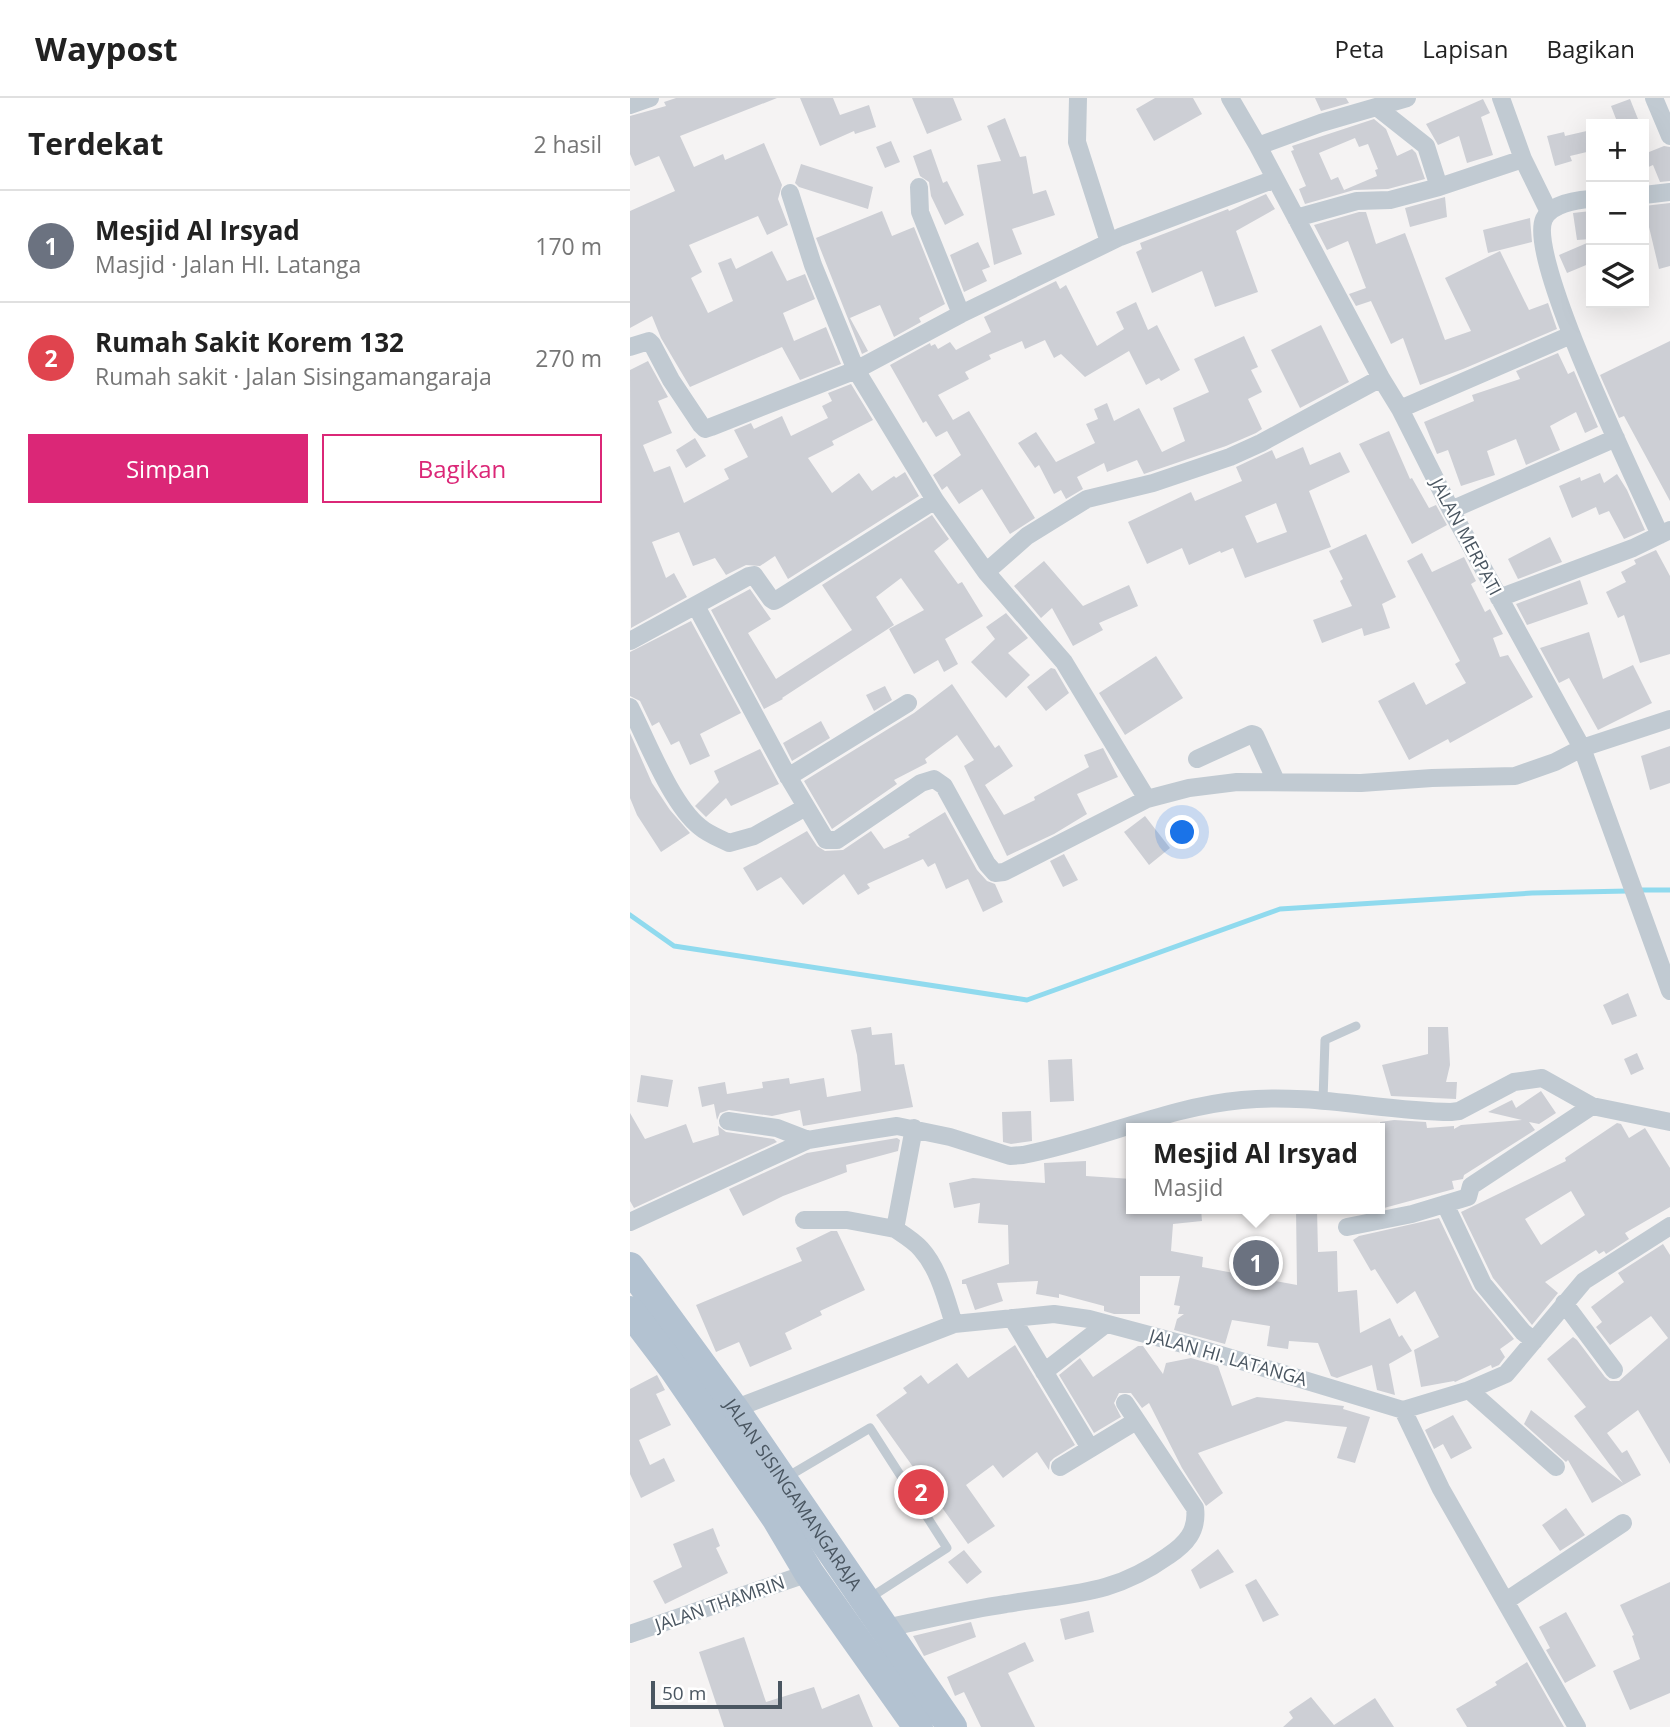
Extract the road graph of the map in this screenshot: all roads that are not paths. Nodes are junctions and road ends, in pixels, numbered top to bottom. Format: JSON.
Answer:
{"nodes":[{"id":1,"x":650,"y":98,"type":"edge"},
{"id":2,"x":1078,"y":98,"type":"edge"},
{"id":3,"x":1230,"y":98,"type":"edge"},
{"id":4,"x":1407,"y":98,"type":"edge"},
{"id":5,"x":1501,"y":98,"type":"edge"},
{"id":6,"x":1654,"y":98,"type":"edge"},
{"id":7,"x":630,"y":105,"type":"edge"},
{"id":8,"x":1378,"y":108,"type":"junction"},
{"id":9,"x":1670,"y":136,"type":"edge"},
{"id":10,"x":1258,"y":146,"type":"junction"},
{"id":11,"x":1523,"y":159,"type":"junction"},
{"id":12,"x":1275,"y":179,"type":"junction"},
{"id":13,"x":919,"y":187,"type":"dead end"},
{"id":14,"x":1439,"y":187,"type":"junction"},
{"id":15,"x":1670,"y":192,"type":"edge"},
{"id":16,"x":790,"y":193,"type":"dead end"},
{"id":17,"x":1649,"y":194,"type":"edge"},
{"id":18,"x":1586,"y":200,"type":"edge"},
{"id":19,"x":1549,"y":212,"type":"junction"},
{"id":20,"x":1296,"y":218,"type":"junction"},
{"id":21,"x":1109,"y":242,"type":"junction"},
{"id":22,"x":961,"y":314,"type":"junction"},
{"id":23,"x":1571,"y":335,"type":"junction"},
{"id":24,"x":630,"y":347,"type":"edge"},
{"id":25,"x":856,"y":369,"type":"junction"},
{"id":26,"x":1381,"y":378,"type":"junction"},
{"id":27,"x":1399,"y":409,"type":"junction"},
{"id":28,"x":1616,"y":438,"type":"junction"},
{"id":29,"x":934,"y":500,"type":"junction"},
{"id":30,"x":1451,"y":510,"type":"junction"},
{"id":31,"x":1665,"y":533,"type":"edge"},
{"id":32,"x":986,"y":572,"type":"junction"},
{"id":33,"x":1499,"y":598,"type":"junction"},
{"id":34,"x":696,"y":606,"type":"junction"},
{"id":35,"x":630,"y":641,"type":"edge"},
{"id":36,"x":908,"y":703,"type":"dead end"},
{"id":37,"x":630,"y":707,"type":"edge"},
{"id":38,"x":1670,"y":719,"type":"edge"},
{"id":39,"x":1582,"y":748,"type":"junction"},
{"id":40,"x":1197,"y":759,"type":"dead end"},
{"id":41,"x":788,"y":777,"type":"junction"},
{"id":42,"x":1276,"y":781,"type":"junction"},
{"id":43,"x":1147,"y":799,"type":"junction"},
{"id":44,"x":806,"y":807,"type":"junction"},
{"id":45,"x":1670,"y":991,"type":"edge"},
{"id":46,"x":1356,"y":1026,"type":"dead end"},
{"id":47,"x":1323,"y":1100,"type":"junction"},
{"id":48,"x":1592,"y":1106,"type":"junction"},
{"id":49,"x":728,"y":1121,"type":"dead end"},
{"id":50,"x":1670,"y":1122,"type":"edge"},
{"id":51,"x":1136,"y":1123,"type":"edge"},
{"id":52,"x":1126,"y":1126,"type":"edge"},
{"id":53,"x":914,"y":1128,"type":"junction"},
{"id":54,"x":808,"y":1140,"type":"junction"},
{"id":55,"x":1445,"y":1204,"type":"junction"},
{"id":56,"x":804,"y":1220,"type":"dead end"},
{"id":57,"x":630,"y":1222,"type":"edge"},
{"id":58,"x":1670,"y":1226,"type":"edge"},
{"id":59,"x":1348,"y":1227,"type":"dead end"},
{"id":60,"x":895,"y":1228,"type":"junction"},
{"id":61,"x":630,"y":1268,"type":"edge"},
{"id":62,"x":1564,"y":1303,"type":"junction"},
{"id":63,"x":630,"y":1311,"type":"edge"},
{"id":64,"x":1012,"y":1318,"type":"junction"},
{"id":65,"x":954,"y":1324,"type":"junction"},
{"id":66,"x":1106,"y":1324,"type":"junction"},
{"id":67,"x":1534,"y":1341,"type":"junction"},
{"id":68,"x":1614,"y":1370,"type":"dead end"},
{"id":69,"x":1044,"y":1372,"type":"junction"},
{"id":70,"x":1469,"y":1390,"type":"junction"},
{"id":71,"x":1125,"y":1403,"type":"dead end"},
{"id":72,"x":734,"y":1409,"type":"junction"},
{"id":73,"x":1403,"y":1410,"type":"junction"},
{"id":74,"x":1136,"y":1421,"type":"junction"},
{"id":75,"x":1090,"y":1448,"type":"junction"},
{"id":76,"x":1060,"y":1467,"type":"dead end"},
{"id":77,"x":1556,"y":1467,"type":"dead end"},
{"id":78,"x":783,"y":1480,"type":"junction"},
{"id":79,"x":1623,"y":1523,"type":"dead end"},
{"id":80,"x":809,"y":1573,"type":"junction"},
{"id":81,"x":866,"y":1600,"type":"junction"},
{"id":82,"x":1506,"y":1601,"type":"junction"},
{"id":83,"x":885,"y":1628,"type":"junction"},
{"id":84,"x":630,"y":1634,"type":"edge"},
{"id":85,"x":918,"y":1727,"type":"edge"},
{"id":86,"x":952,"y":1727,"type":"edge"},
{"id":87,"x":1577,"y":1727,"type":"edge"}],
"edges":[{"from":1,"to":7,"type":"street"},
{"from":2,"to":21,"type":"street"},
{"from":3,"to":10,"type":"street","name":"JALAN MERPATI"},
{"from":4,"to":8,"type":"street"},
{"from":5,"to":11,"type":"street"},
{"from":6,"to":9,"type":"street"},
{"from":8,"to":10,"type":"street"},
{"from":8,"to":14,"type":"street"},
{"from":10,"to":12,"type":"street","name":"JALAN MERPATI"},
{"from":11,"to":14,"type":"street"},
{"from":11,"to":19,"type":"street"},
{"from":12,"to":20,"type":"street","name":"JALAN MERPATI"},
{"from":12,"to":21,"type":"street"},
{"from":13,"to":22,"type":"street"},
{"from":14,"to":20,"type":"street"},
{"from":15,"to":17,"type":"street"},
{"from":16,"to":25,"type":"street"},
{"from":18,"to":19,"type":"street"},
{"from":19,"to":23,"type":"street"},
{"from":20,"to":26,"type":"street","name":"JALAN MERPATI"},
{"from":21,"to":22,"type":"street"},
{"from":22,"to":25,"type":"street"},
{"from":23,"to":27,"type":"street"},
{"from":23,"to":28,"type":"street"},
{"from":24,"to":25,"type":"street"},
{"from":25,"to":29,"type":"street"},
{"from":26,"to":27,"type":"street","name":"JALAN MERPATI"},
{"from":26,"to":32,"type":"street"},
{"from":27,"to":30,"type":"street","name":"JALAN MERPATI"},
{"from":28,"to":30,"type":"street"},
{"from":28,"to":31,"type":"street"},
{"from":29,"to":32,"type":"street"},
{"from":29,"to":34,"type":"street"},
{"from":30,"to":33,"type":"street","name":"JALAN MERPATI"},
{"from":31,"to":33,"type":"street"},
{"from":32,"to":43,"type":"street"},
{"from":33,"to":39,"type":"street","name":"JALAN MERPATI"},
{"from":34,"to":35,"type":"street"},
{"from":34,"to":41,"type":"street"},
{"from":36,"to":41,"type":"street"},
{"from":37,"to":44,"type":"street"},
{"from":38,"to":39,"type":"street"},
{"from":39,"to":42,"type":"street"},
{"from":39,"to":45,"type":"street","name":"JALAN MERPATI"},
{"from":40,"to":42,"type":"street"},
{"from":41,"to":44,"type":"street"},
{"from":42,"to":43,"type":"street"},
{"from":43,"to":44,"type":"street"},
{"from":46,"to":47,"type":"lane"},
{"from":47,"to":48,"type":"street"},
{"from":47,"to":51,"type":"street"},
{"from":48,"to":50,"type":"street"},
{"from":48,"to":55,"type":"street"},
{"from":49,"to":54,"type":"street"},
{"from":52,"to":53,"type":"street"},
{"from":53,"to":54,"type":"street"},
{"from":53,"to":60,"type":"street"},
{"from":54,"to":57,"type":"street"},
{"from":55,"to":59,"type":"street"},
{"from":55,"to":67,"type":"street"},
{"from":56,"to":60,"type":"street"},
{"from":58,"to":62,"type":"street"},
{"from":60,"to":65,"type":"street"},
{"from":61,"to":72,"type":"main road","name":"JALAN SISINGAMANGARAJA"},
{"from":62,"to":67,"type":"street"},
{"from":62,"to":68,"type":"street"},
{"from":63,"to":80,"type":"main road","name":"JALAN SISINGAMANGARAJA"},
{"from":64,"to":65,"type":"street","name":"JALAN HI. LATANGA"},
{"from":64,"to":66,"type":"street","name":"JALAN HI. LATANGA"},
{"from":64,"to":69,"type":"street"},
{"from":65,"to":72,"type":"street","name":"JALAN HI. LATANGA"},
{"from":66,"to":69,"type":"street"},
{"from":66,"to":73,"type":"street","name":"JALAN HI. LATANGA"},
{"from":67,"to":70,"type":"street"},
{"from":69,"to":75,"type":"street"},
{"from":70,"to":73,"type":"street"},
{"from":70,"to":77,"type":"street"},
{"from":71,"to":74,"type":"street"},
{"from":72,"to":78,"type":"main road","name":"JALAN SISINGAMANGARAJA"},
{"from":73,"to":82,"type":"street"},
{"from":74,"to":75,"type":"street"},
{"from":74,"to":83,"type":"street"},
{"from":75,"to":76,"type":"street"},
{"from":78,"to":81,"type":"main road","name":"JALAN SISINGAMANGARAJA"},
{"from":78,"to":81,"type":"lane"},
{"from":79,"to":82,"type":"street"},
{"from":80,"to":84,"type":"street","name":"JALAN THAMRIN"},
{"from":80,"to":85,"type":"main road","name":"JALAN SISINGAMANGARAJA"},
{"from":81,"to":83,"type":"main road","name":"JALAN SISINGAMANGARAJA"},
{"from":82,"to":87,"type":"street"},
{"from":83,"to":86,"type":"main road","name":"JALAN SISINGAMANGARAJA"}]}
